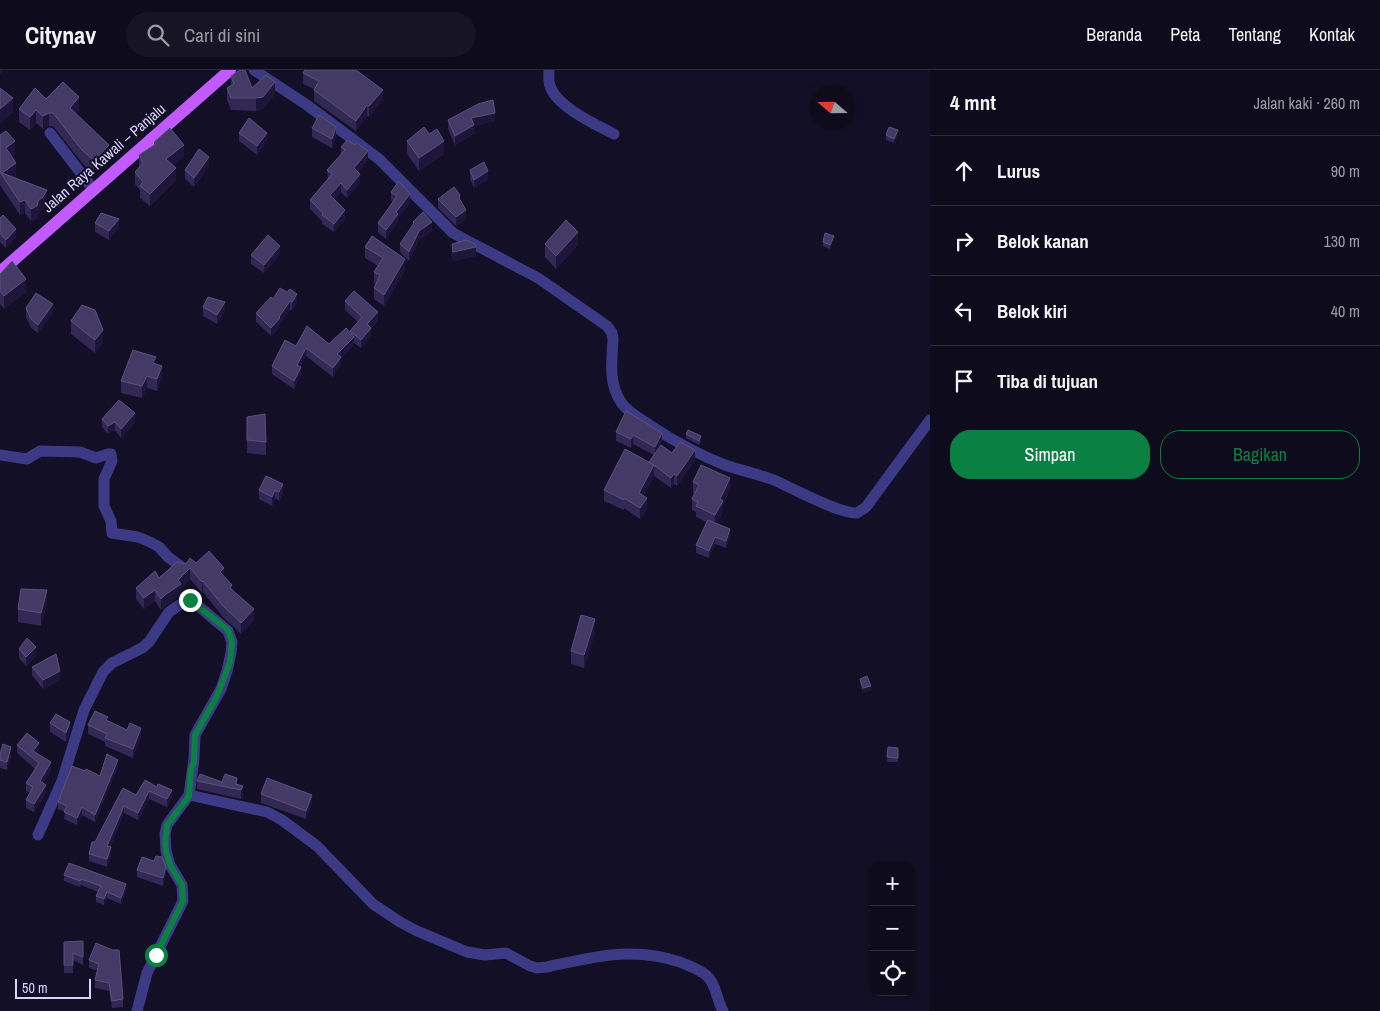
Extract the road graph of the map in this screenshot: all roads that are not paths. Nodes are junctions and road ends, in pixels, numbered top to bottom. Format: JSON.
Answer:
{"nodes":[{"id":1,"x":254,"y":70,"type":"edge"},
{"id":2,"x":549,"y":70,"type":"edge"},
{"id":3,"x":228,"y":71,"type":"edge"},
{"id":4,"x":50,"y":132,"type":"dead end"},
{"id":5,"x":614,"y":134,"type":"dead end"},
{"id":6,"x":93,"y":188,"type":"junction"},
{"id":7,"x":0,"y":272,"type":"edge"},
{"id":8,"x":930,"y":420,"type":"edge"},
{"id":9,"x":0,"y":455,"type":"edge"},
{"id":10,"x":183,"y":568,"type":"edge"},
{"id":11,"x":189,"y":796,"type":"junction"},
{"id":12,"x":38,"y":835,"type":"dead end"},
{"id":13,"x":137,"y":1011,"type":"edge"},
{"id":14,"x":723,"y":1011,"type":"edge"}],
"edges":[{"from":1,"to":8,"type":"street"},
{"from":2,"to":5,"type":"street"},
{"from":3,"to":6,"type":"main road","name":"Jalan Raya Kawali – Panjalu"},
{"from":4,"to":6,"type":"street"},
{"from":6,"to":7,"type":"main road","name":"Jalan Raya Kawali – Panjalu"},
{"from":9,"to":10,"type":"street"},
{"from":11,"to":12,"type":"street"},
{"from":11,"to":13,"type":"street"},
{"from":11,"to":14,"type":"street"}]}
